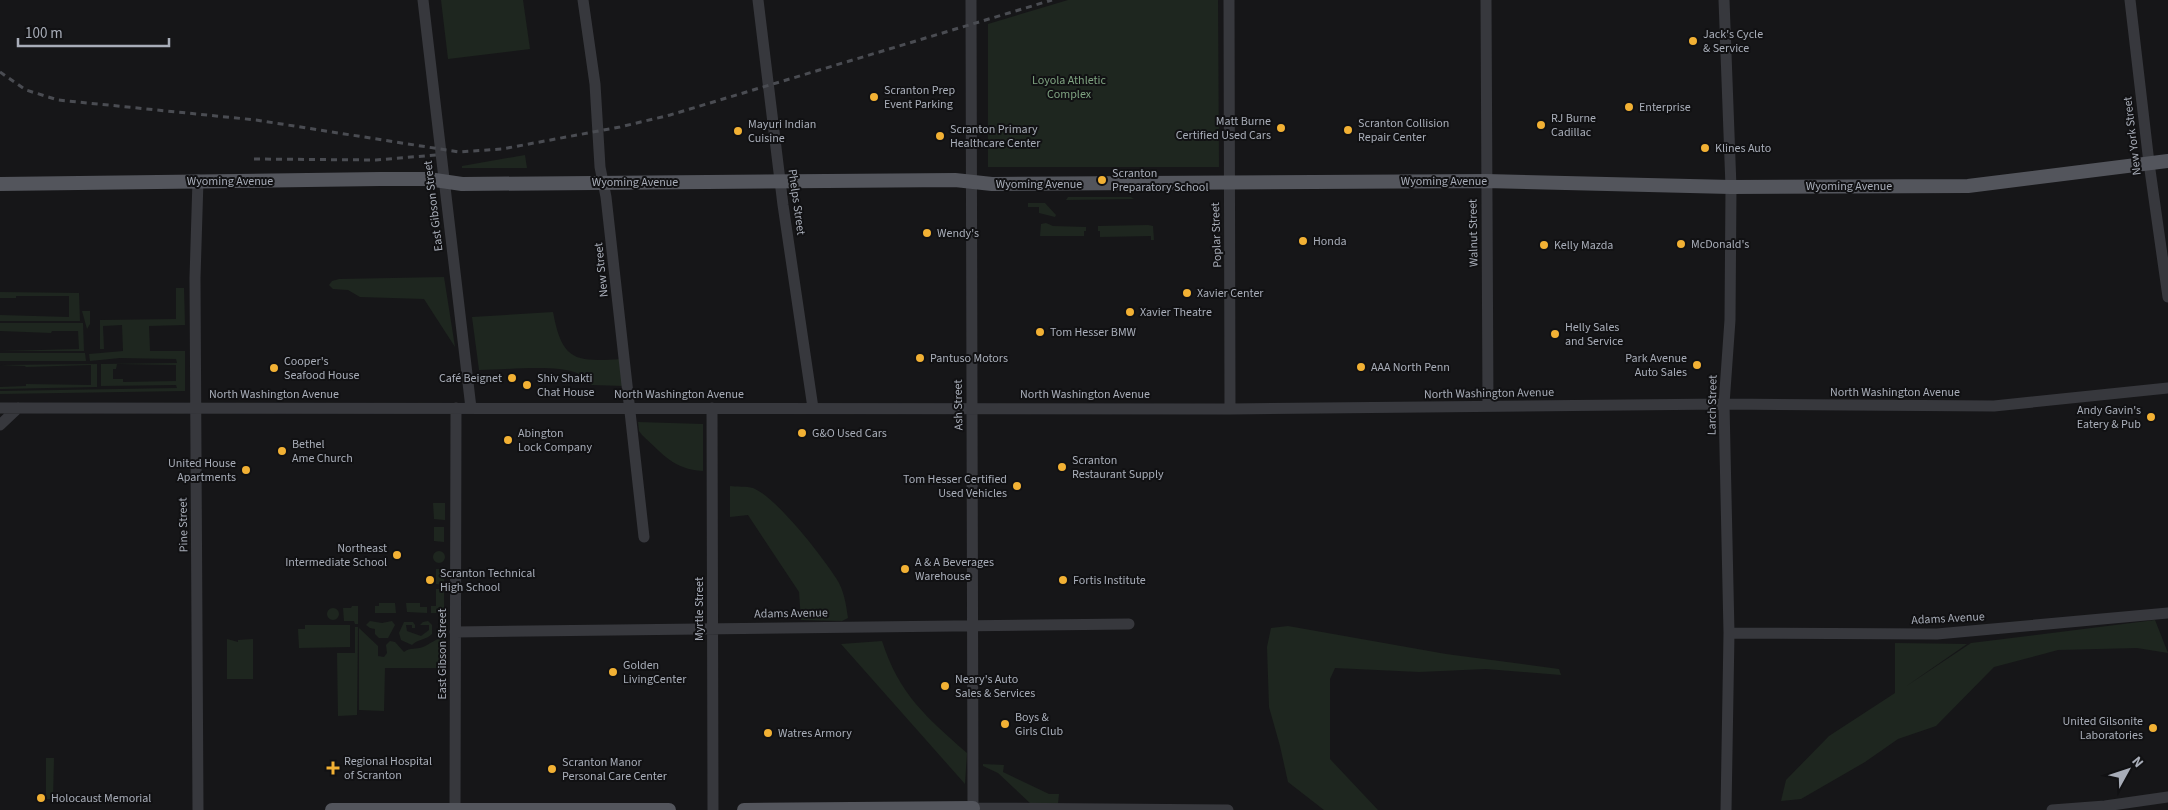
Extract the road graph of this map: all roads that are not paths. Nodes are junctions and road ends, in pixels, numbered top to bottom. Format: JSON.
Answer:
{"nodes":[{"id":1,"x":423,"y":0,"type":"edge"},
{"id":2,"x":584,"y":0,"type":"edge"},
{"id":3,"x":758,"y":0,"type":"edge"},
{"id":4,"x":971,"y":0,"type":"edge"},
{"id":5,"x":1229,"y":0,"type":"edge"},
{"id":6,"x":1486,"y":0,"type":"edge"},
{"id":7,"x":1724,"y":0,"type":"edge"},
{"id":8,"x":2130,"y":0,"type":"edge"},
{"id":9,"x":2168,"y":161,"type":"edge"},
{"id":10,"x":2149,"y":164,"type":"junction"},
{"id":11,"x":198,"y":180,"type":"junction"},
{"id":12,"x":1486,"y":180,"type":"junction"},
{"id":13,"x":444,"y":182,"type":"junction"},
{"id":14,"x":603,"y":182,"type":"junction"},
{"id":15,"x":780,"y":182,"type":"junction"},
{"id":16,"x":971,"y":182,"type":"junction"},
{"id":17,"x":1228,"y":182,"type":"junction"},
{"id":18,"x":0,"y":184,"type":"edge"},
{"id":19,"x":1731,"y":187,"type":"junction"},
{"id":20,"x":2168,"y":298,"type":"edge"},
{"id":21,"x":2168,"y":388,"type":"edge"},
{"id":22,"x":1724,"y":404,"type":"junction"},
{"id":23,"x":1488,"y":406,"type":"junction"},
{"id":24,"x":972,"y":407,"type":"junction"},
{"id":25,"x":0,"y":408,"type":"edge"},
{"id":26,"x":18,"y":408,"type":"junction"},
{"id":27,"x":197,"y":408,"type":"junction"},
{"id":28,"x":456,"y":408,"type":"junction"},
{"id":29,"x":471,"y":408,"type":"junction"},
{"id":30,"x":630,"y":408,"type":"junction"},
{"id":31,"x":712,"y":408,"type":"junction"},
{"id":32,"x":813,"y":408,"type":"junction"},
{"id":33,"x":1230,"y":409,"type":"junction"},
{"id":34,"x":0,"y":425,"type":"edge"},
{"id":35,"x":644,"y":537,"type":"dead end"},
{"id":36,"x":2168,"y":613,"type":"edge"},
{"id":37,"x":972,"y":624,"type":"junction"},
{"id":38,"x":1128,"y":624,"type":"dead end"},
{"id":39,"x":713,"y":628,"type":"junction"},
{"id":40,"x":455,"y":632,"type":"junction"},
{"id":41,"x":1729,"y":633,"type":"junction"},
{"id":42,"x":2168,"y":797,"type":"edge"},
{"id":43,"x":455,"y":809,"type":"edge"},
{"id":44,"x":973,"y":809,"type":"edge"},
{"id":45,"x":198,"y":810,"type":"edge"},
{"id":46,"x":332,"y":810,"type":"edge"},
{"id":47,"x":669,"y":810,"type":"edge"},
{"id":48,"x":713,"y":810,"type":"edge"},
{"id":49,"x":744,"y":810,"type":"edge"},
{"id":50,"x":1228,"y":810,"type":"edge"},
{"id":51,"x":1726,"y":810,"type":"edge"},
{"id":52,"x":2052,"y":810,"type":"edge"}],
"edges":[{"from":1,"to":13,"type":"street","name":"East Gibson Street"},
{"from":2,"to":14,"type":"street","name":"New Street"},
{"from":3,"to":15,"type":"street","name":"Phelps Street"},
{"from":4,"to":16,"type":"street","name":"Ash Street"},
{"from":5,"to":17,"type":"street","name":"Poplar Street"},
{"from":6,"to":12,"type":"street","name":"Walnut Street"},
{"from":7,"to":19,"type":"street","name":"Larch Street"},
{"from":8,"to":10,"type":"street","name":"New York Street"},
{"from":9,"to":10,"type":"main road","name":"Wyoming Avenue"},
{"from":10,"to":19,"type":"main road","name":"Wyoming Avenue"},
{"from":10,"to":20,"type":"street","name":"New York Street"},
{"from":11,"to":13,"type":"main road","name":"Wyoming Avenue"},
{"from":11,"to":18,"type":"main road","name":"Wyoming Avenue"},
{"from":11,"to":27,"type":"street","name":"Pine Street"},
{"from":12,"to":17,"type":"main road","name":"Wyoming Avenue"},
{"from":12,"to":19,"type":"main road","name":"Wyoming Avenue"},
{"from":12,"to":23,"type":"street","name":"Walnut Street"},
{"from":13,"to":14,"type":"main road","name":"Wyoming Avenue"},
{"from":13,"to":29,"type":"street","name":"East Gibson Street"},
{"from":14,"to":15,"type":"main road","name":"Wyoming Avenue"},
{"from":14,"to":30,"type":"street","name":"New Street"},
{"from":15,"to":16,"type":"main road","name":"Wyoming Avenue"},
{"from":15,"to":32,"type":"street","name":"Phelps Street"},
{"from":16,"to":17,"type":"main road","name":"Wyoming Avenue"},
{"from":16,"to":24,"type":"street","name":"Ash Street"},
{"from":17,"to":33,"type":"street","name":"Poplar Street"},
{"from":19,"to":22,"type":"street","name":"Larch Street"},
{"from":21,"to":22,"type":"street","name":"North Washington Avenue"},
{"from":22,"to":23,"type":"street","name":"North Washington Avenue"},
{"from":22,"to":41,"type":"street","name":"Larch Street"},
{"from":23,"to":33,"type":"street","name":"North Washington Avenue"},
{"from":24,"to":32,"type":"street","name":"North Washington Avenue"},
{"from":24,"to":33,"type":"street","name":"North Washington Avenue"},
{"from":24,"to":37,"type":"street","name":"Ash Street"},
{"from":25,"to":26,"type":"street","name":"North Washington Avenue"},
{"from":26,"to":27,"type":"street","name":"North Washington Avenue"},
{"from":26,"to":34,"type":"street"},
{"from":27,"to":28,"type":"street","name":"North Washington Avenue"},
{"from":27,"to":45,"type":"street","name":"Pine Street"},
{"from":28,"to":29,"type":"street","name":"North Washington Avenue"},
{"from":28,"to":40,"type":"street","name":"East Gibson Street"},
{"from":29,"to":30,"type":"street","name":"North Washington Avenue"},
{"from":30,"to":31,"type":"street","name":"North Washington Avenue"},
{"from":30,"to":35,"type":"street","name":"New Street"},
{"from":31,"to":32,"type":"street","name":"North Washington Avenue"},
{"from":31,"to":39,"type":"street","name":"Myrtle Street"},
{"from":36,"to":41,"type":"street","name":"Adams Avenue"},
{"from":37,"to":38,"type":"street","name":"Adams Avenue"},
{"from":37,"to":39,"type":"street","name":"Adams Avenue"},
{"from":37,"to":44,"type":"street","name":"Ash Street"},
{"from":39,"to":40,"type":"street","name":"Adams Avenue"},
{"from":39,"to":48,"type":"street","name":"Myrtle Street"},
{"from":40,"to":43,"type":"street","name":"East Gibson Street"},
{"from":41,"to":51,"type":"street","name":"Larch Street"},
{"from":42,"to":52,"type":"street"},
{"from":43,"to":46,"type":"main road"},
{"from":43,"to":47,"type":"main road"},
{"from":44,"to":49,"type":"main road"},
{"from":44,"to":50,"type":"street"}]}
